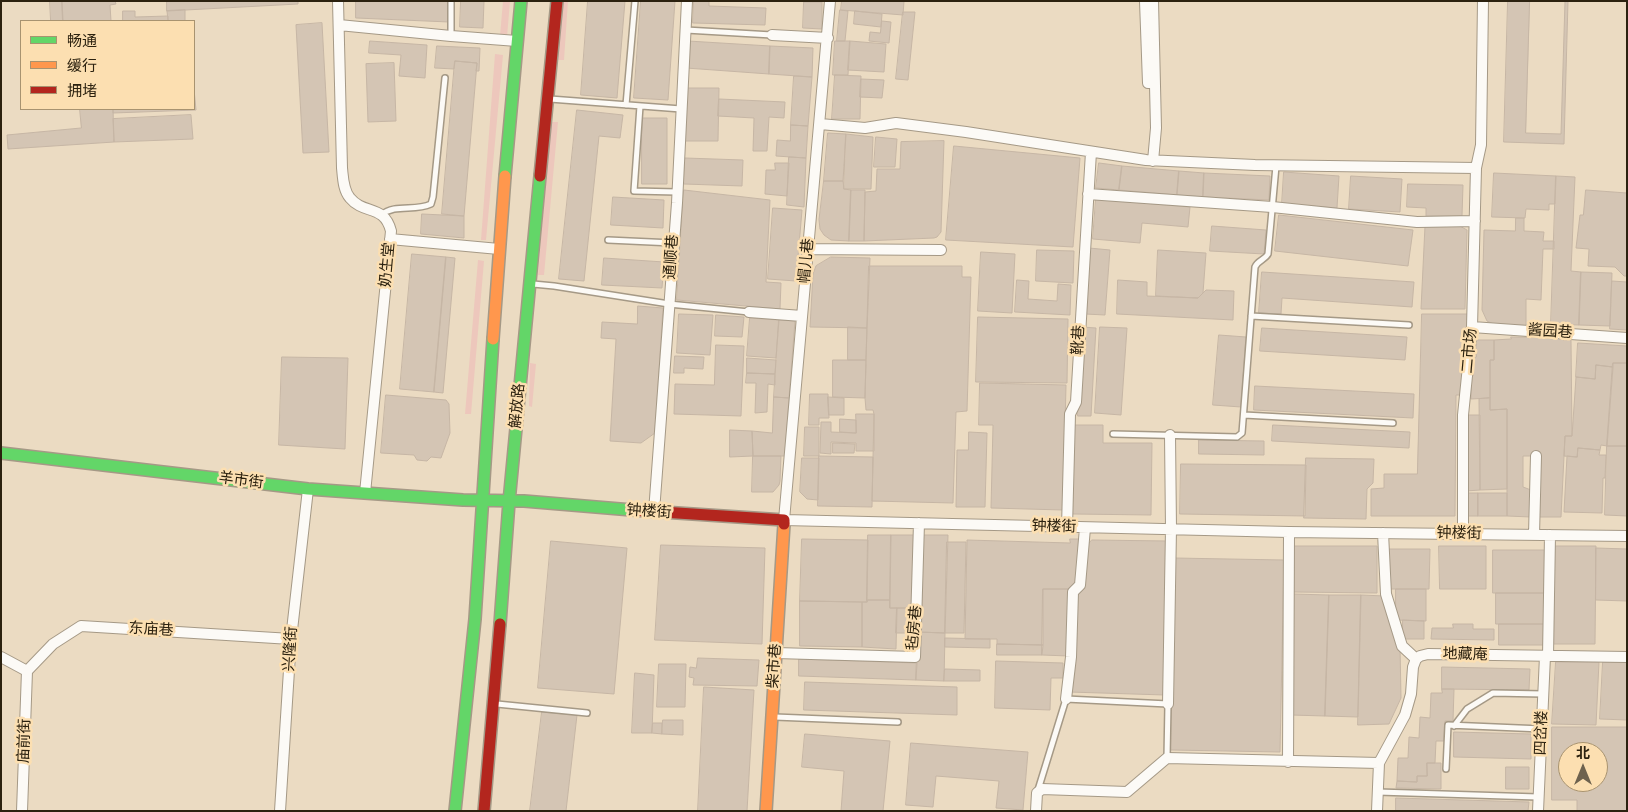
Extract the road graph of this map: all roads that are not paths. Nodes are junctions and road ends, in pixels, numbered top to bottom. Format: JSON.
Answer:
{"nodes":[{"id":1,"x":338,"y":1,"type":"edge"},
{"id":2,"x":451,"y":1,"type":"edge"},
{"id":3,"x":521,"y":1,"type":"edge"},
{"id":4,"x":557,"y":1,"type":"edge"},
{"id":5,"x":635,"y":1,"type":"edge"},
{"id":6,"x":687,"y":1,"type":"edge"},
{"id":7,"x":830,"y":1,"type":"edge"},
{"id":8,"x":1146,"y":1,"type":"edge"},
{"id":9,"x":1153,"y":1,"type":"edge"},
{"id":10,"x":1483,"y":1,"type":"edge"},
{"id":11,"x":339,"y":25,"type":"junction"},
{"id":12,"x":686,"y":30,"type":"junction"},
{"id":13,"x":772,"y":35,"type":"joint"},
{"id":14,"x":450,"y":36,"type":"junction"},
{"id":15,"x":828,"y":38,"type":"junction"},
{"id":16,"x":517,"y":41,"type":"junction"},
{"id":17,"x":445,"y":78,"type":"dead end"},
{"id":18,"x":547,"y":99,"type":"junction"},
{"id":19,"x":626,"y":105,"type":"junction"},
{"id":20,"x":640,"y":106,"type":"junction"},
{"id":21,"x":682,"y":109,"type":"junction"},
{"id":22,"x":820,"y":124,"type":"junction"},
{"id":23,"x":1091,"y":152,"type":"junction"},
{"id":24,"x":1150,"y":160,"type":"junction"},
{"id":25,"x":1276,"y":165,"type":"junction"},
{"id":26,"x":1476,"y":168,"type":"junction"},
{"id":27,"x":677,"y":192,"type":"junction"},
{"id":28,"x":1088,"y":194,"type":"junction"},
{"id":29,"x":1272,"y":207,"type":"junction"},
{"id":30,"x":381,"y":215,"type":"junction"},
{"id":31,"x":1475,"y":221,"type":"junction"},
{"id":32,"x":390,"y":239,"type":"junction"},
{"id":33,"x":608,"y":240,"type":"dead end"},
{"id":34,"x":673,"y":244,"type":"junction"},
{"id":35,"x":499,"y":249,"type":"junction"},
{"id":36,"x":808,"y":249,"type":"junction"},
{"id":37,"x":941,"y":250,"type":"dead end"},
{"id":38,"x":530,"y":284,"type":"junction"},
{"id":39,"x":669,"y":304,"type":"junction"},
{"id":40,"x":748,"y":312,"type":"joint"},
{"id":41,"x":802,"y":316,"type":"junction"},
{"id":42,"x":1251,"y":316,"type":"junction"},
{"id":43,"x":1409,"y":325,"type":"dead end"},
{"id":44,"x":1472,"y":327,"type":"junction"},
{"id":45,"x":1627,"y":338,"type":"edge"},
{"id":46,"x":1244,"y":415,"type":"junction"},
{"id":47,"x":1393,"y":423,"type":"dead end"},
{"id":48,"x":1113,"y":434,"type":"dead end"},
{"id":49,"x":1170,"y":435,"type":"junction"},
{"id":50,"x":1,"y":453,"type":"edge"},
{"id":51,"x":1536,"y":456,"type":"dead end"},
{"id":52,"x":308,"y":489,"type":"junction"},
{"id":53,"x":365,"y":493,"type":"junction"},
{"id":54,"x":482,"y":500,"type":"junction"},
{"id":55,"x":509,"y":502,"type":"junction"},
{"id":56,"x":654,"y":512,"type":"junction"},
{"id":57,"x":784,"y":520,"type":"junction"},
{"id":58,"x":919,"y":523,"type":"junction"},
{"id":59,"x":1067,"y":527,"type":"junction"},
{"id":60,"x":1085,"y":528,"type":"junction"},
{"id":61,"x":1171,"y":529,"type":"junction"},
{"id":62,"x":1290,"y":532,"type":"junction"},
{"id":63,"x":1382,"y":533,"type":"junction"},
{"id":64,"x":1463,"y":534,"type":"junction"},
{"id":65,"x":1534,"y":535,"type":"junction"},
{"id":66,"x":1550,"y":535,"type":"junction"},
{"id":67,"x":1627,"y":536,"type":"edge"},
{"id":68,"x":291,"y":639,"type":"junction"},
{"id":69,"x":776,"y":653,"type":"junction"},
{"id":70,"x":1546,"y":656,"type":"junction"},
{"id":71,"x":1,"y":657,"type":"edge"},
{"id":72,"x":1627,"y":658,"type":"edge"},
{"id":73,"x":1416,"y":659,"type":"junction"},
{"id":74,"x":27,"y":671,"type":"junction"},
{"id":75,"x":1543,"y":694,"type":"junction"},
{"id":76,"x":1066,"y":699,"type":"junction"},
{"id":77,"x":494,"y":704,"type":"junction"},
{"id":78,"x":1168,"y":704,"type":"junction"},
{"id":79,"x":587,"y":713,"type":"dead end"},
{"id":80,"x":772,"y":717,"type":"junction"},
{"id":81,"x":898,"y":722,"type":"dead end"},
{"id":82,"x":1454,"y":726,"type":"junction"},
{"id":83,"x":1542,"y":729,"type":"junction"},
{"id":84,"x":1167,"y":758,"type":"junction"},
{"id":85,"x":1288,"y":762,"type":"junction"},
{"id":86,"x":1379,"y":763,"type":"junction"},
{"id":87,"x":1446,"y":768,"type":"dead end"},
{"id":88,"x":1378,"y":792,"type":"junction"},
{"id":89,"x":1038,"y":793,"type":"junction"},
{"id":90,"x":1539,"y":797,"type":"junction"},
{"id":91,"x":22,"y":811,"type":"edge"},
{"id":92,"x":280,"y":811,"type":"edge"},
{"id":93,"x":455,"y":811,"type":"edge"},
{"id":94,"x":484,"y":811,"type":"edge"},
{"id":95,"x":766,"y":811,"type":"edge"},
{"id":96,"x":1036,"y":811,"type":"edge"},
{"id":97,"x":1377,"y":811,"type":"edge"},
{"id":98,"x":1538,"y":811,"type":"edge"}],
"edges":[{"from":1,"to":11,"type":"street"},
{"from":2,"to":14,"type":"lane"},
{"from":3,"to":16,"type":"main road","name":"解放路"},
{"from":4,"to":18,"type":"main road","name":"解放路"},
{"from":5,"to":19,"type":"lane"},
{"from":6,"to":12,"type":"street","name":"通顺巷"},
{"from":7,"to":15,"type":"street","name":"帽儿巷"},
{"from":8,"to":24,"type":"street"},
{"from":9,"to":24,"type":"street"},
{"from":10,"to":26,"type":"street","name":"二市场"},
{"from":11,"to":14,"type":"street"},
{"from":11,"to":30,"type":"street"},
{"from":12,"to":13,"type":"lane"},
{"from":12,"to":21,"type":"street","name":"通顺巷"},
{"from":13,"to":15,"type":"street"},
{"from":14,"to":16,"type":"street"},
{"from":15,"to":22,"type":"street","name":"帽儿巷"},
{"from":16,"to":35,"type":"main road","name":"解放路"},
{"from":17,"to":30,"type":"lane"},
{"from":18,"to":19,"type":"lane"},
{"from":18,"to":38,"type":"main road","name":"解放路"},
{"from":19,"to":20,"type":"lane"},
{"from":20,"to":21,"type":"lane"},
{"from":20,"to":27,"type":"lane"},
{"from":21,"to":27,"type":"street","name":"通顺巷"},
{"from":22,"to":23,"type":"street"},
{"from":22,"to":36,"type":"street","name":"帽儿巷"},
{"from":23,"to":24,"type":"street"},
{"from":23,"to":28,"type":"street","name":"靴巷"},
{"from":24,"to":25,"type":"street"},
{"from":25,"to":26,"type":"street"},
{"from":25,"to":29,"type":"lane"},
{"from":26,"to":31,"type":"street","name":"二市场"},
{"from":27,"to":34,"type":"street","name":"通顺巷"},
{"from":28,"to":29,"type":"street"},
{"from":28,"to":59,"type":"street","name":"靴巷"},
{"from":29,"to":31,"type":"street"},
{"from":29,"to":42,"type":"lane"},
{"from":30,"to":32,"type":"street","name":"奶生堂"},
{"from":31,"to":44,"type":"street","name":"二市场"},
{"from":32,"to":35,"type":"street"},
{"from":32,"to":53,"type":"street","name":"奶生堂"},
{"from":33,"to":34,"type":"lane"},
{"from":34,"to":39,"type":"street","name":"通顺巷"},
{"from":35,"to":54,"type":"main road","name":"解放路"},
{"from":36,"to":37,"type":"street"},
{"from":36,"to":41,"type":"street","name":"帽儿巷"},
{"from":38,"to":39,"type":"lane"},
{"from":38,"to":55,"type":"main road","name":"解放路"},
{"from":39,"to":40,"type":"lane"},
{"from":39,"to":56,"type":"street","name":"通顺巷"},
{"from":40,"to":41,"type":"street"},
{"from":41,"to":57,"type":"street","name":"帽儿巷"},
{"from":42,"to":43,"type":"lane"},
{"from":42,"to":46,"type":"lane"},
{"from":44,"to":45,"type":"street","name":"酱园巷"},
{"from":44,"to":64,"type":"street","name":"二市场"},
{"from":46,"to":47,"type":"lane"},
{"from":46,"to":49,"type":"lane"},
{"from":48,"to":49,"type":"lane"},
{"from":49,"to":61,"type":"street"},
{"from":50,"to":52,"type":"main road","name":"羊市街"},
{"from":51,"to":65,"type":"street"},
{"from":52,"to":53,"type":"main road","name":"羊市街"},
{"from":52,"to":68,"type":"street","name":"兴隆街"},
{"from":53,"to":54,"type":"main road","name":"羊市街"},
{"from":54,"to":55,"type":"main road","name":"钟楼街"},
{"from":54,"to":93,"type":"main road","name":"解放路"},
{"from":55,"to":56,"type":"main road","name":"钟楼街"},
{"from":55,"to":77,"type":"main road","name":"解放路"},
{"from":56,"to":57,"type":"main road","name":"钟楼街"},
{"from":57,"to":58,"type":"street","name":"钟楼街"},
{"from":57,"to":69,"type":"main road","name":"柴市巷"},
{"from":58,"to":59,"type":"street","name":"钟楼街"},
{"from":58,"to":69,"type":"street","name":"毡房巷"},
{"from":59,"to":60,"type":"street","name":"钟楼街"},
{"from":60,"to":61,"type":"street","name":"钟楼街"},
{"from":60,"to":76,"type":"street"},
{"from":61,"to":62,"type":"street","name":"钟楼街"},
{"from":61,"to":78,"type":"street"},
{"from":62,"to":63,"type":"street","name":"钟楼街"},
{"from":62,"to":85,"type":"street"},
{"from":63,"to":64,"type":"street","name":"钟楼街"},
{"from":63,"to":73,"type":"street"},
{"from":64,"to":65,"type":"street","name":"钟楼街"},
{"from":65,"to":66,"type":"street","name":"钟楼街"},
{"from":66,"to":67,"type":"street","name":"钟楼街"},
{"from":66,"to":70,"type":"street","name":"四岔楼"},
{"from":68,"to":74,"type":"street","name":"东庙巷"},
{"from":68,"to":92,"type":"street","name":"兴隆街"},
{"from":69,"to":80,"type":"main road","name":"柴市巷"},
{"from":70,"to":72,"type":"street","name":"地藏庵"},
{"from":70,"to":73,"type":"street","name":"地藏庵"},
{"from":70,"to":75,"type":"street","name":"四岔楼"},
{"from":71,"to":74,"type":"street"},
{"from":73,"to":86,"type":"street"},
{"from":74,"to":91,"type":"street","name":"庙前街"},
{"from":75,"to":82,"type":"lane"},
{"from":75,"to":83,"type":"street","name":"四岔楼"},
{"from":76,"to":78,"type":"lane"},
{"from":76,"to":89,"type":"lane"},
{"from":77,"to":79,"type":"lane"},
{"from":77,"to":94,"type":"main road","name":"解放路"},
{"from":78,"to":84,"type":"lane"},
{"from":80,"to":81,"type":"lane"},
{"from":80,"to":95,"type":"main road","name":"柴市巷"},
{"from":82,"to":83,"type":"lane"},
{"from":82,"to":87,"type":"lane"},
{"from":83,"to":90,"type":"street","name":"四岔楼"},
{"from":84,"to":85,"type":"street"},
{"from":84,"to":89,"type":"street"},
{"from":85,"to":86,"type":"street"},
{"from":86,"to":88,"type":"street"},
{"from":88,"to":90,"type":"lane"},
{"from":88,"to":97,"type":"street"},
{"from":89,"to":96,"type":"street"},
{"from":90,"to":98,"type":"street","name":"四岔楼"}]}
